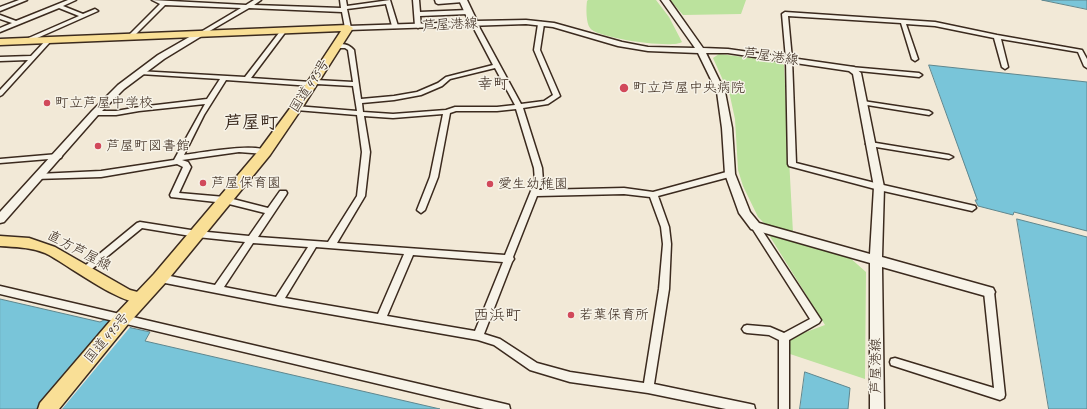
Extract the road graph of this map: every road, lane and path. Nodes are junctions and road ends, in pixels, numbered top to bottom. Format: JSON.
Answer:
{"nodes":[{"id":1,"x":24,"y":0,"type":"edge"},
{"id":2,"x":73,"y":0,"type":"edge"},
{"id":3,"x":155,"y":0,"type":"edge"},
{"id":4,"x":258,"y":0,"type":"edge"},
{"id":5,"x":342,"y":0,"type":"edge"},
{"id":6,"x":416,"y":0,"type":"edge"},
{"id":7,"x":438,"y":0,"type":"edge"},
{"id":8,"x":463,"y":0,"type":"edge"},
{"id":9,"x":665,"y":0,"type":"edge"},
{"id":10,"x":387,"y":1,"type":"edge"},
{"id":11,"x":165,"y":2,"type":"edge"},
{"id":12,"x":59,"y":6,"type":"junction"},
{"id":13,"x":247,"y":6,"type":"junction"},
{"id":14,"x":0,"y":9,"type":"edge"},
{"id":15,"x":344,"y":9,"type":"junction"},
{"id":16,"x":95,"y":11,"type":"dead end"},
{"id":17,"x":468,"y":12,"type":"junction"},
{"id":18,"x":417,"y":14,"type":"junction"},
{"id":19,"x":0,"y":16,"type":"edge"},
{"id":20,"x":83,"y":16,"type":"junction"},
{"id":21,"x":903,"y":22,"type":"junction"},
{"id":22,"x":16,"y":23,"type":"junction"},
{"id":23,"x":474,"y":23,"type":"junction"},
{"id":24,"x":541,"y":24,"type":"junction"},
{"id":25,"x":394,"y":26,"type":"junction"},
{"id":26,"x":418,"y":26,"type":"junction"},
{"id":27,"x":348,"y":28,"type":"junction"},
{"id":28,"x":0,"y":30,"type":"edge"},
{"id":29,"x":284,"y":30,"type":"junction"},
{"id":30,"x":201,"y":34,"type":"junction"},
{"id":31,"x":131,"y":36,"type":"junction"},
{"id":32,"x":998,"y":37,"type":"junction"},
{"id":33,"x":26,"y":40,"type":"junction"},
{"id":34,"x":49,"y":40,"type":"junction"},
{"id":35,"x":0,"y":42,"type":"edge"},
{"id":36,"x":337,"y":46,"type":"junction"},
{"id":37,"x":701,"y":51,"type":"junction"},
{"id":38,"x":32,"y":58,"type":"junction"},
{"id":39,"x":0,"y":59,"type":"edge"},
{"id":40,"x":789,"y":59,"type":"junction"},
{"id":41,"x":915,"y":59,"type":"dead end"},
{"id":42,"x":497,"y":66,"type":"junction"},
{"id":43,"x":1087,"y":66,"type":"edge"},
{"id":44,"x":1005,"y":67,"type":"dead end"},
{"id":45,"x":851,"y":69,"type":"junction"},
{"id":46,"x":140,"y":72,"type":"junction"},
{"id":47,"x":919,"y":75,"type":"dead end"},
{"id":48,"x":14,"y":78,"type":"junction"},
{"id":49,"x":224,"y":78,"type":"junction"},
{"id":50,"x":247,"y":79,"type":"junction"},
{"id":51,"x":0,"y":84,"type":"edge"},
{"id":52,"x":312,"y":84,"type":"junction"},
{"id":53,"x":355,"y":84,"type":"junction"},
{"id":54,"x":0,"y":94,"type":"edge"},
{"id":55,"x":210,"y":101,"type":"junction"},
{"id":56,"x":359,"y":101,"type":"junction"},
{"id":57,"x":863,"y":103,"type":"junction"},
{"id":58,"x":519,"y":107,"type":"junction"},
{"id":59,"x":296,"y":108,"type":"junction"},
{"id":60,"x":447,"y":112,"type":"junction"},
{"id":61,"x":95,"y":113,"type":"junction"},
{"id":62,"x":928,"y":113,"type":"dead end"},
{"id":63,"x":361,"y":114,"type":"junction"},
{"id":64,"x":870,"y":144,"type":"junction"},
{"id":65,"x":265,"y":152,"type":"junction"},
{"id":66,"x":58,"y":156,"type":"junction"},
{"id":67,"x":949,"y":157,"type":"dead end"},
{"id":68,"x":178,"y":160,"type":"junction"},
{"id":69,"x":0,"y":161,"type":"edge"},
{"id":70,"x":730,"y":174,"type":"junction"},
{"id":71,"x":38,"y":177,"type":"junction"},
{"id":72,"x":879,"y":187,"type":"junction"},
{"id":73,"x":283,"y":193,"type":"dead end"},
{"id":74,"x":534,"y":193,"type":"junction"},
{"id":75,"x":653,"y":195,"type":"junction"},
{"id":76,"x":225,"y":200,"type":"junction"},
{"id":77,"x":972,"y":208,"type":"dead end"},
{"id":78,"x":421,"y":210,"type":"dead end"},
{"id":79,"x":271,"y":212,"type":"junction"},
{"id":80,"x":0,"y":219,"type":"edge"},
{"id":81,"x":755,"y":226,"type":"junction"},
{"id":82,"x":197,"y":234,"type":"junction"},
{"id":83,"x":253,"y":240,"type":"junction"},
{"id":84,"x":0,"y":241,"type":"edge"},
{"id":85,"x":314,"y":244,"type":"junction"},
{"id":86,"x":331,"y":245,"type":"junction"},
{"id":87,"x":410,"y":251,"type":"junction"},
{"id":88,"x":510,"y":259,"type":"junction"},
{"id":89,"x":876,"y":261,"type":"junction"},
{"id":90,"x":84,"y":271,"type":"junction"},
{"id":91,"x":160,"y":278,"type":"junction"},
{"id":92,"x":218,"y":289,"type":"junction"},
{"id":93,"x":0,"y":290,"type":"edge"},
{"id":94,"x":990,"y":292,"type":"joint"},
{"id":95,"x":140,"y":298,"type":"junction"},
{"id":96,"x":278,"y":301,"type":"junction"},
{"id":97,"x":123,"y":318,"type":"junction"},
{"id":98,"x":381,"y":318,"type":"junction"},
{"id":99,"x":747,"y":329,"type":"dead end"},
{"id":100,"x":478,"y":336,"type":"junction"},
{"id":101,"x":784,"y":338,"type":"junction"},
{"id":102,"x":895,"y":362,"type":"dead end"},
{"id":103,"x":648,"y":388,"type":"junction"},
{"id":104,"x":47,"y":409,"type":"edge"},
{"id":105,"x":505,"y":409,"type":"edge"},
{"id":106,"x":750,"y":409,"type":"edge"},
{"id":107,"x":784,"y":409,"type":"edge"},
{"id":108,"x":877,"y":409,"type":"edge"}],
"edges":[{"from":1,"to":14,"type":"street"},
{"from":2,"to":12,"type":"street"},
{"from":3,"to":11,"type":"street"},
{"from":4,"to":13,"type":"street"},
{"from":5,"to":15,"type":"street"},
{"from":6,"to":18,"type":"street"},
{"from":7,"to":8,"type":"street"},
{"from":8,"to":17,"type":"main road"},
{"from":9,"to":37,"type":"main road"},
{"from":10,"to":15,"type":"street"},
{"from":10,"to":25,"type":"street"},
{"from":11,"to":13,"type":"street"},
{"from":11,"to":31,"type":"street"},
{"from":12,"to":20,"type":"street"},
{"from":12,"to":22,"type":"street"},
{"from":13,"to":15,"type":"street"},
{"from":13,"to":30,"type":"street"},
{"from":15,"to":27,"type":"street"},
{"from":16,"to":20,"type":"street"},
{"from":17,"to":18,"type":"street"},
{"from":17,"to":23,"type":"main road"},
{"from":18,"to":26,"type":"street"},
{"from":19,"to":22,"type":"street"},
{"from":20,"to":33,"type":"street"},
{"from":21,"to":32,"type":"street"},
{"from":21,"to":40,"type":"street"},
{"from":21,"to":41,"type":"street"},
{"from":22,"to":28,"type":"street"},
{"from":23,"to":24,"type":"main road","name":"芦屋港線"},
{"from":23,"to":26,"type":"main road","name":"芦屋港線"},
{"from":23,"to":42,"type":"street"},
{"from":24,"to":37,"type":"main road","name":"芦屋港線"},
{"from":24,"to":58,"type":"street"},
{"from":25,"to":26,"type":"main road","name":"芦屋港線"},
{"from":25,"to":27,"type":"main road","name":"芦屋港線"},
{"from":27,"to":29,"type":"highway"},
{"from":27,"to":36,"type":"highway","name":"国道495号"},
{"from":29,"to":30,"type":"highway"},
{"from":29,"to":50,"type":"street"},
{"from":30,"to":31,"type":"highway"},
{"from":30,"to":46,"type":"main road"},
{"from":31,"to":34,"type":"highway"},
{"from":32,"to":43,"type":"street"},
{"from":32,"to":44,"type":"street"},
{"from":33,"to":34,"type":"highway"},
{"from":33,"to":35,"type":"highway"},
{"from":34,"to":38,"type":"street"},
{"from":36,"to":52,"type":"highway","name":"国道495号"},
{"from":36,"to":53,"type":"street"},
{"from":37,"to":40,"type":"main road","name":"芦屋港線"},
{"from":37,"to":70,"type":"main road"},
{"from":38,"to":39,"type":"street"},
{"from":38,"to":48,"type":"street"},
{"from":40,"to":45,"type":"main road","name":"芦屋港線"},
{"from":40,"to":72,"type":"street"},
{"from":42,"to":56,"type":"street"},
{"from":42,"to":58,"type":"street"},
{"from":45,"to":47,"type":"street"},
{"from":45,"to":57,"type":"main road","name":"芦屋港線"},
{"from":46,"to":49,"type":"street"},
{"from":46,"to":61,"type":"main road"},
{"from":48,"to":51,"type":"street"},
{"from":48,"to":54,"type":"street"},
{"from":49,"to":50,"type":"street"},
{"from":49,"to":55,"type":"street"},
{"from":50,"to":52,"type":"street"},
{"from":52,"to":53,"type":"street"},
{"from":52,"to":59,"type":"highway","name":"国道495号"},
{"from":53,"to":56,"type":"street"},
{"from":55,"to":61,"type":"street"},
{"from":55,"to":68,"type":"street"},
{"from":56,"to":63,"type":"street"},
{"from":57,"to":62,"type":"street"},
{"from":57,"to":64,"type":"main road","name":"芦屋港線"},
{"from":58,"to":60,"type":"street"},
{"from":58,"to":74,"type":"street"},
{"from":59,"to":63,"type":"street"},
{"from":59,"to":65,"type":"highway","name":"国道495号"},
{"from":60,"to":63,"type":"street"},
{"from":60,"to":78,"type":"street"},
{"from":61,"to":66,"type":"main road"},
{"from":63,"to":86,"type":"street"},
{"from":64,"to":67,"type":"street"},
{"from":64,"to":72,"type":"main road","name":"芦屋港線"},
{"from":65,"to":68,"type":"street"},
{"from":65,"to":76,"type":"highway","name":"国道495号"},
{"from":66,"to":69,"type":"street"},
{"from":66,"to":71,"type":"main road"},
{"from":68,"to":71,"type":"street"},
{"from":68,"to":76,"type":"street"},
{"from":70,"to":75,"type":"street"},
{"from":70,"to":81,"type":"main road"},
{"from":71,"to":80,"type":"main road"},
{"from":72,"to":77,"type":"street"},
{"from":72,"to":89,"type":"main road","name":"芦屋港線"},
{"from":73,"to":79,"type":"street"},
{"from":74,"to":75,"type":"street"},
{"from":74,"to":88,"type":"street"},
{"from":75,"to":103,"type":"street"},
{"from":76,"to":79,"type":"street"},
{"from":76,"to":82,"type":"highway","name":"国道495号"},
{"from":79,"to":83,"type":"street"},
{"from":81,"to":89,"type":"main road"},
{"from":81,"to":101,"type":"street"},
{"from":82,"to":83,"type":"street"},
{"from":82,"to":90,"type":"street"},
{"from":82,"to":91,"type":"highway","name":"国道495号"},
{"from":83,"to":85,"type":"street"},
{"from":83,"to":92,"type":"street"},
{"from":84,"to":90,"type":"main road","name":"直方芦屋線"},
{"from":85,"to":86,"type":"street"},
{"from":85,"to":96,"type":"street"},
{"from":86,"to":87,"type":"street"},
{"from":87,"to":88,"type":"street"},
{"from":87,"to":98,"type":"street"},
{"from":88,"to":100,"type":"street"},
{"from":89,"to":94,"type":"main road"},
{"from":89,"to":108,"type":"main road","name":"芦屋港線"},
{"from":90,"to":95,"type":"main road","name":"直方芦屋線"},
{"from":91,"to":92,"type":"street"},
{"from":91,"to":95,"type":"highway","name":"国道495号"},
{"from":92,"to":96,"type":"street"},
{"from":93,"to":97,"type":"street"},
{"from":94,"to":102,"type":"street"},
{"from":95,"to":97,"type":"highway","name":"国道495号"},
{"from":96,"to":98,"type":"street"},
{"from":97,"to":104,"type":"highway","name":"国道495号"},
{"from":97,"to":105,"type":"street"},
{"from":98,"to":100,"type":"street"},
{"from":99,"to":101,"type":"street"},
{"from":100,"to":103,"type":"street"},
{"from":101,"to":107,"type":"street"},
{"from":103,"to":106,"type":"street"}]}
